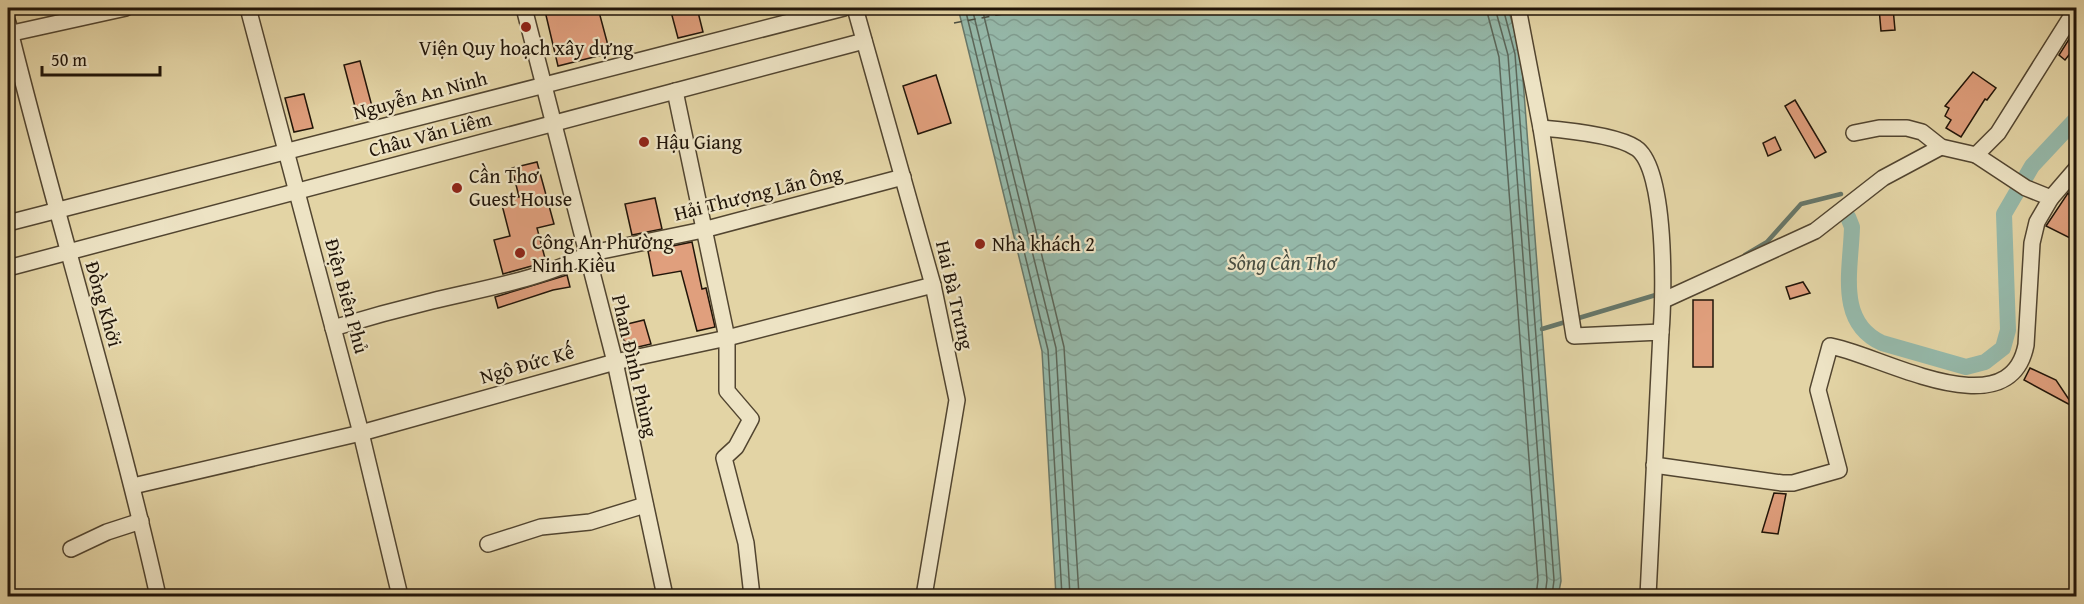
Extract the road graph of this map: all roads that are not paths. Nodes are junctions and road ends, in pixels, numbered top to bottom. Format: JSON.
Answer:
{"nodes":[{"id":1,"x":126,"y":8,"type":"edge"},
{"id":2,"x":248,"y":8,"type":"edge"},
{"id":3,"x":524,"y":8,"type":"edge"},
{"id":4,"x":844,"y":8,"type":"edge"},
{"id":5,"x":855,"y":8,"type":"edge"},
{"id":6,"x":1518,"y":8,"type":"edge"},
{"id":7,"x":2076,"y":9,"type":"edge"},
{"id":8,"x":8,"y":30,"type":"edge"},
{"id":9,"x":864,"y":41,"type":"junction"},
{"id":10,"x":544,"y":85,"type":"junction"},
{"id":11,"x":675,"y":91,"type":"junction"},
{"id":12,"x":554,"y":123,"type":"junction"},
{"id":13,"x":1541,"y":128,"type":"junction"},
{"id":14,"x":1854,"y":134,"type":"dead end"},
{"id":15,"x":1941,"y":147,"type":"junction"},
{"id":16,"x":288,"y":151,"type":"junction"},
{"id":17,"x":1976,"y":155,"type":"junction"},
{"id":18,"x":2076,"y":169,"type":"edge"},
{"id":19,"x":903,"y":177,"type":"junction"},
{"id":20,"x":297,"y":191,"type":"junction"},
{"id":21,"x":2051,"y":198,"type":"junction"},
{"id":22,"x":56,"y":211,"type":"junction"},
{"id":23,"x":8,"y":223,"type":"edge"},
{"id":24,"x":703,"y":230,"type":"junction"},
{"id":25,"x":68,"y":252,"type":"junction"},
{"id":26,"x":587,"y":254,"type":"junction"},
{"id":27,"x":8,"y":268,"type":"edge"},
{"id":28,"x":933,"y":285,"type":"junction"},
{"id":29,"x":1664,"y":294,"type":"junction"},
{"id":30,"x":333,"y":328,"type":"junction"},
{"id":31,"x":1661,"y":332,"type":"junction"},
{"id":32,"x":727,"y":338,"type":"junction"},
{"id":33,"x":615,"y":362,"type":"junction"},
{"id":34,"x":361,"y":433,"type":"junction"},
{"id":35,"x":1654,"y":465,"type":"junction"},
{"id":36,"x":133,"y":486,"type":"junction"},
{"id":37,"x":645,"y":505,"type":"junction"},
{"id":38,"x":141,"y":521,"type":"junction"},
{"id":39,"x":488,"y":544,"type":"dead end"},
{"id":40,"x":71,"y":549,"type":"dead end"},
{"id":41,"x":158,"y":597,"type":"edge"},
{"id":42,"x":400,"y":597,"type":"edge"},
{"id":43,"x":665,"y":597,"type":"edge"},
{"id":44,"x":752,"y":597,"type":"edge"},
{"id":45,"x":924,"y":597,"type":"edge"},
{"id":46,"x":1648,"y":597,"type":"edge"}],
"edges":[{"from":1,"to":8,"type":"street"},
{"from":2,"to":16,"type":"street","name":"Điện Biên Phủ"},
{"from":3,"to":10,"type":"street","name":"Phan Đình Phùng"},
{"from":4,"to":10,"type":"street","name":"Nguyễn An Ninh"},
{"from":5,"to":9,"type":"street","name":"Hai Bà Trưng"},
{"from":6,"to":13,"type":"street"},
{"from":7,"to":17,"type":"street"},
{"from":8,"to":22,"type":"street","name":"Đồng Khởi"},
{"from":9,"to":11,"type":"street","name":"Châu Văn Liêm"},
{"from":9,"to":19,"type":"street","name":"Hai Bà Trưng"},
{"from":10,"to":12,"type":"street","name":"Phan Đình Phùng"},
{"from":10,"to":16,"type":"street","name":"Nguyễn An Ninh"},
{"from":11,"to":12,"type":"street","name":"Châu Văn Liêm"},
{"from":11,"to":24,"type":"street"},
{"from":12,"to":20,"type":"street","name":"Châu Văn Liêm"},
{"from":12,"to":26,"type":"street","name":"Phan Đình Phùng"},
{"from":13,"to":29,"type":"street"},
{"from":13,"to":31,"type":"street"},
{"from":14,"to":15,"type":"street"},
{"from":15,"to":17,"type":"street"},
{"from":15,"to":29,"type":"street"},
{"from":16,"to":20,"type":"street","name":"Điện Biên Phủ"},
{"from":16,"to":22,"type":"street","name":"Nguyễn An Ninh"},
{"from":17,"to":21,"type":"street"},
{"from":18,"to":21,"type":"street"},
{"from":19,"to":24,"type":"street","name":"Hải Thượng Lãn Ông"},
{"from":19,"to":28,"type":"street","name":"Hai Bà Trưng"},
{"from":20,"to":25,"type":"street","name":"Châu Văn Liêm"},
{"from":20,"to":30,"type":"street","name":"Điện Biên Phủ"},
{"from":21,"to":35,"type":"street"},
{"from":22,"to":23,"type":"street","name":"Nguyễn An Ninh"},
{"from":22,"to":25,"type":"street","name":"Đồng Khởi"},
{"from":24,"to":26,"type":"street","name":"Hải Thượng Lãn Ông"},
{"from":24,"to":32,"type":"street"},
{"from":25,"to":27,"type":"street","name":"Châu Văn Liêm"},
{"from":25,"to":36,"type":"street","name":"Đồng Khởi"},
{"from":26,"to":30,"type":"street","name":"Hải Thượng Lãn Ông"},
{"from":26,"to":33,"type":"street","name":"Phan Đình Phùng"},
{"from":28,"to":32,"type":"street","name":"Ngô Đức Kế"},
{"from":28,"to":45,"type":"street","name":"Hai Bà Trưng"},
{"from":29,"to":31,"type":"street"},
{"from":30,"to":34,"type":"street","name":"Điện Biên Phủ"},
{"from":31,"to":35,"type":"street"},
{"from":32,"to":33,"type":"street","name":"Ngô Đức Kế"},
{"from":32,"to":44,"type":"street"},
{"from":33,"to":34,"type":"street","name":"Ngô Đức Kế"},
{"from":33,"to":37,"type":"street","name":"Phan Đình Phùng"},
{"from":34,"to":36,"type":"street","name":"Ngô Đức Kế"},
{"from":34,"to":42,"type":"street","name":"Điện Biên Phủ"},
{"from":35,"to":46,"type":"street"},
{"from":36,"to":38,"type":"street","name":"Đồng Khởi"},
{"from":37,"to":39,"type":"street"},
{"from":37,"to":43,"type":"street","name":"Phan Đình Phùng"},
{"from":38,"to":40,"type":"street"},
{"from":38,"to":41,"type":"street","name":"Đồng Khởi"}]}
